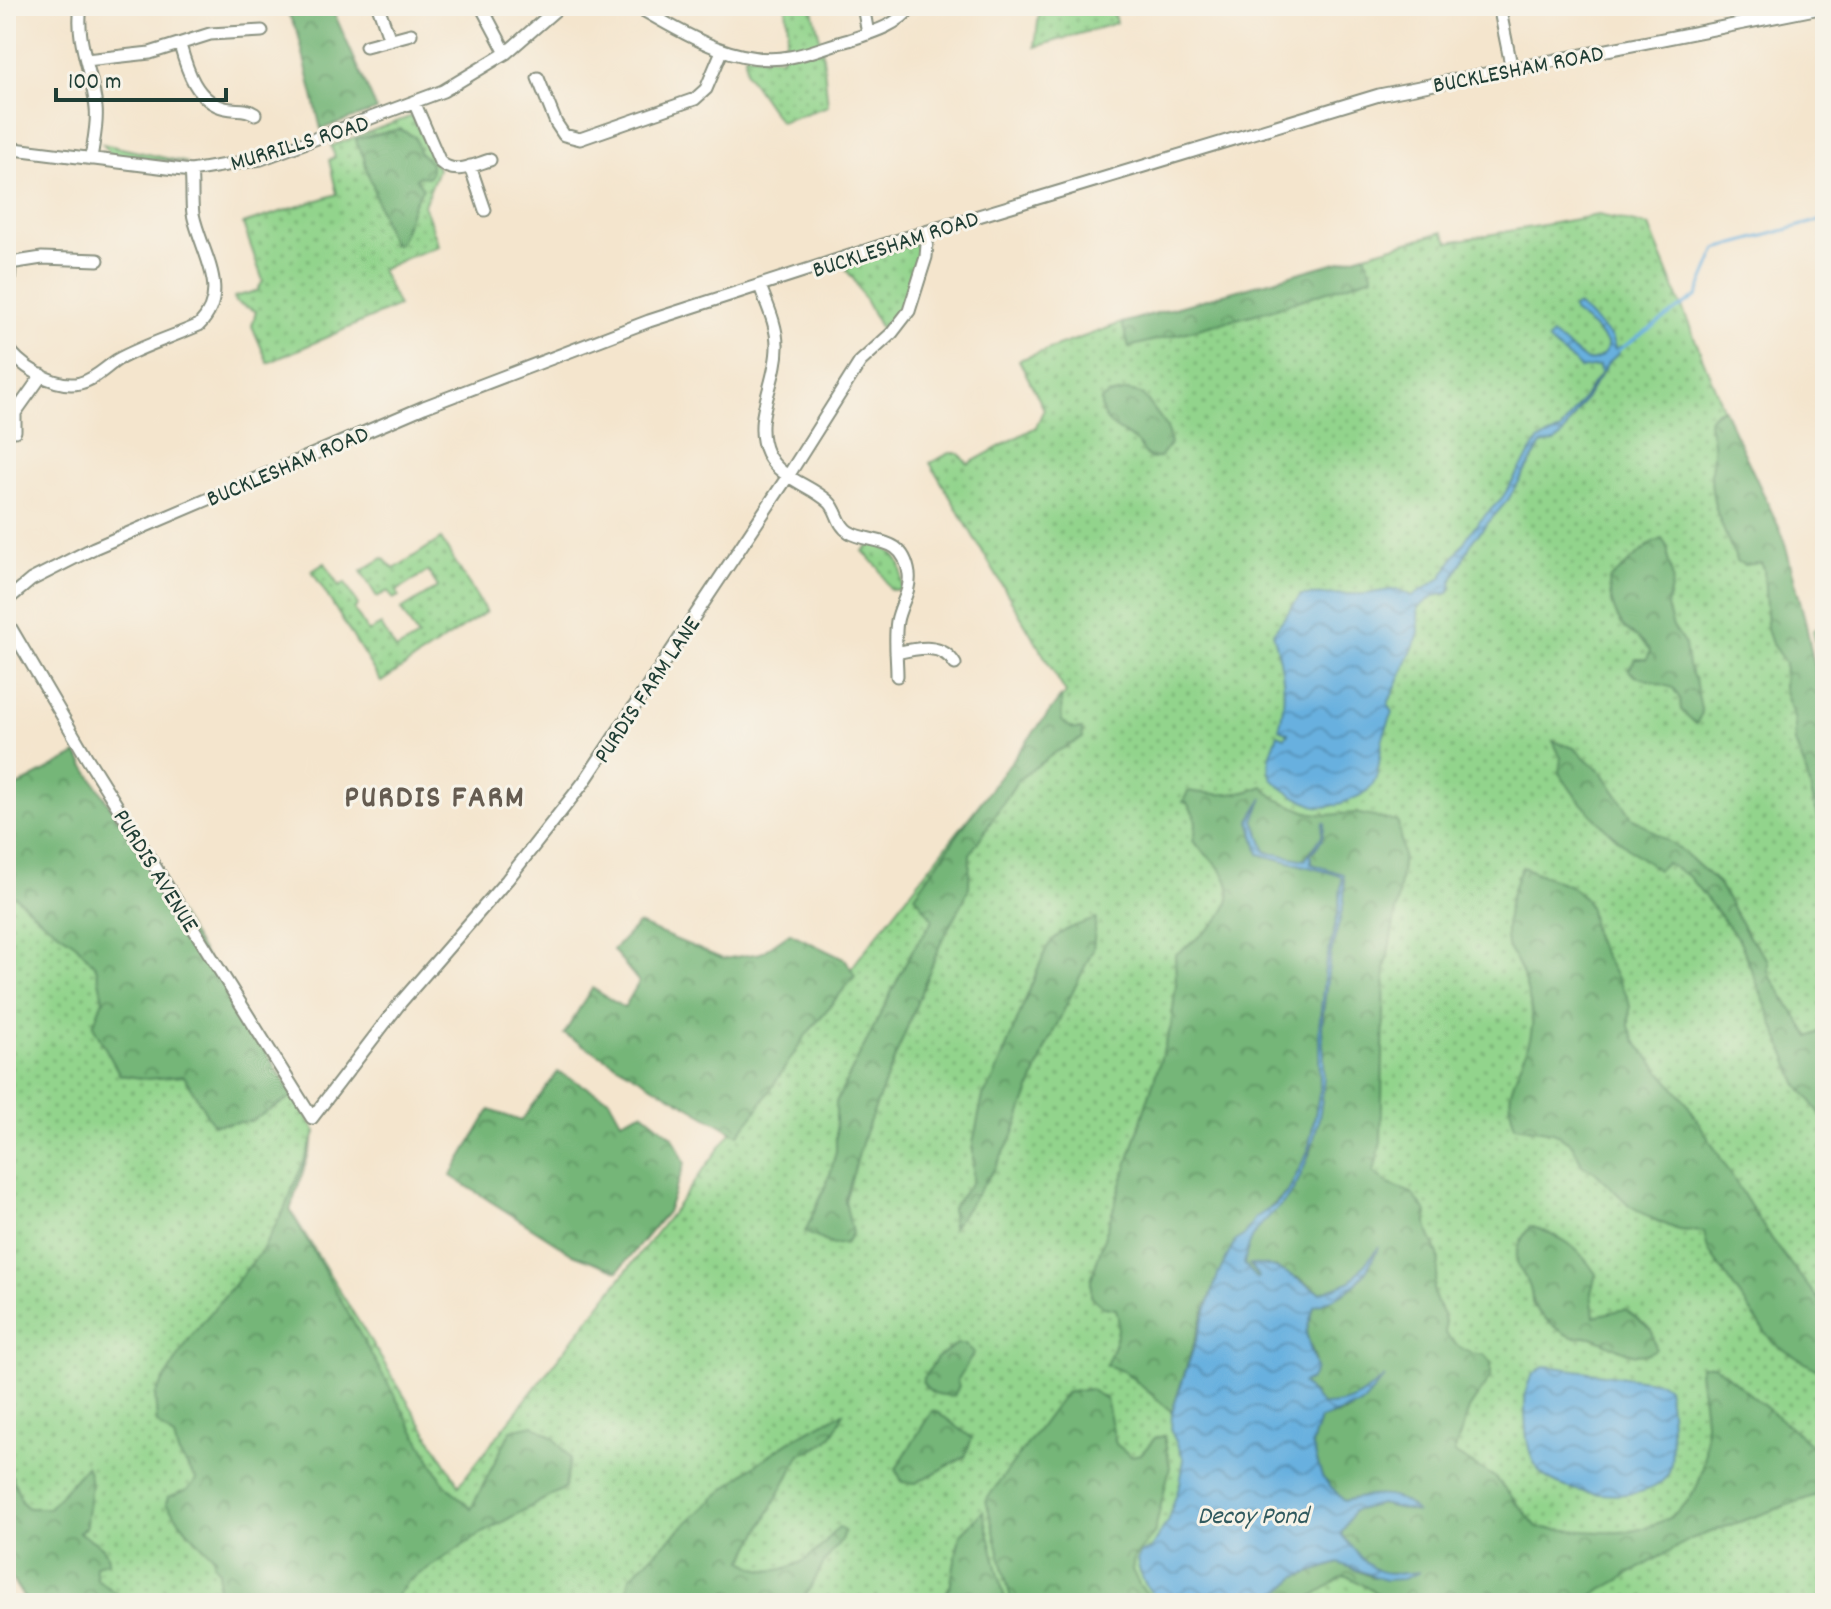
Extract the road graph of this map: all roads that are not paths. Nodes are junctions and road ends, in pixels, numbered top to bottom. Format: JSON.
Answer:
{"nodes":[{"id":1,"x":81,"y":6,"type":"edge"},
{"id":2,"x":378,"y":6,"type":"edge"},
{"id":3,"x":481,"y":6,"type":"edge"},
{"id":4,"x":560,"y":6,"type":"edge"},
{"id":5,"x":636,"y":6,"type":"edge"},
{"id":6,"x":863,"y":6,"type":"edge"},
{"id":7,"x":912,"y":6,"type":"edge"},
{"id":8,"x":1499,"y":6,"type":"edge"},
{"id":9,"x":1825,"y":7,"type":"edge"},
{"id":10,"x":262,"y":31,"type":"dead end"},
{"id":11,"x":411,"y":34,"type":"dead end"},
{"id":12,"x":868,"y":34,"type":"junction"},
{"id":13,"x":390,"y":40,"type":"junction"},
{"id":14,"x":180,"y":45,"type":"junction"},
{"id":15,"x":366,"y":46,"type":"dead end"},
{"id":16,"x":722,"y":51,"type":"junction"},
{"id":17,"x":506,"y":53,"type":"junction"},
{"id":18,"x":86,"y":60,"type":"junction"},
{"id":19,"x":1512,"y":70,"type":"junction"},
{"id":20,"x":538,"y":78,"type":"dead end"},
{"id":21,"x":415,"y":104,"type":"junction"},
{"id":22,"x":255,"y":114,"type":"dead end"},
{"id":23,"x":6,"y":148,"type":"edge"},
{"id":24,"x":91,"y":159,"type":"junction"},
{"id":25,"x":490,"y":160,"type":"dead end"},
{"id":26,"x":470,"y":166,"type":"junction"},
{"id":27,"x":191,"y":171,"type":"junction"},
{"id":28,"x":485,"y":210,"type":"dead end"},
{"id":29,"x":928,"y":232,"type":"junction"},
{"id":30,"x":6,"y":246,"type":"edge"},
{"id":31,"x":98,"y":260,"type":"dead end"},
{"id":32,"x":10,"y":263,"type":"junction"},
{"id":33,"x":760,"y":286,"type":"junction"},
{"id":34,"x":6,"y":298,"type":"edge"},
{"id":35,"x":6,"y":343,"type":"edge"},
{"id":36,"x":42,"y":375,"type":"junction"},
{"id":37,"x":15,"y":431,"type":"dead end"},
{"id":38,"x":788,"y":476,"type":"junction"},
{"id":39,"x":6,"y":601,"type":"edge"},
{"id":40,"x":6,"y":620,"type":"edge"},
{"id":41,"x":896,"y":653,"type":"junction"},
{"id":42,"x":955,"y":664,"type":"dead end"},
{"id":43,"x":897,"y":676,"type":"dead end"},
{"id":44,"x":312,"y":1118,"type":"joint"}],
"edges":[{"from":1,"to":18,"type":"street"},
{"from":2,"to":13,"type":"street"},
{"from":3,"to":17,"type":"street"},
{"from":4,"to":17,"type":"street","name":"MURRILLS ROAD"},
{"from":5,"to":16,"type":"street"},
{"from":6,"to":12,"type":"street"},
{"from":7,"to":12,"type":"street"},
{"from":8,"to":19,"type":"street"},
{"from":9,"to":19,"type":"street","name":"BUCKLESHAM ROAD"},
{"from":10,"to":14,"type":"street"},
{"from":11,"to":13,"type":"street"},
{"from":12,"to":16,"type":"street"},
{"from":13,"to":15,"type":"street"},
{"from":14,"to":18,"type":"street"},
{"from":14,"to":22,"type":"street"},
{"from":16,"to":20,"type":"street"},
{"from":17,"to":21,"type":"street","name":"MURRILLS ROAD"},
{"from":18,"to":24,"type":"street"},
{"from":19,"to":29,"type":"street","name":"BUCKLESHAM ROAD"},
{"from":21,"to":26,"type":"street"},
{"from":21,"to":27,"type":"street","name":"MURRILLS ROAD"},
{"from":23,"to":24,"type":"street","name":"MURRILLS ROAD"},
{"from":24,"to":27,"type":"street","name":"MURRILLS ROAD"},
{"from":25,"to":26,"type":"street"},
{"from":26,"to":28,"type":"street"},
{"from":27,"to":36,"type":"street"},
{"from":29,"to":33,"type":"street","name":"BUCKLESHAM ROAD"},
{"from":29,"to":38,"type":"street","name":"PURDIS FARM LANE"},
{"from":30,"to":32,"type":"street"},
{"from":31,"to":32,"type":"street"},
{"from":32,"to":34,"type":"street"},
{"from":33,"to":38,"type":"street"},
{"from":33,"to":39,"type":"street","name":"BUCKLESHAM ROAD"},
{"from":35,"to":36,"type":"street"},
{"from":36,"to":37,"type":"street"},
{"from":38,"to":41,"type":"street"},
{"from":38,"to":44,"type":"street","name":"PURDIS FARM LANE"},
{"from":40,"to":44,"type":"street","name":"PURDIS AVENUE"},
{"from":41,"to":42,"type":"street"},
{"from":41,"to":43,"type":"street"}]}
